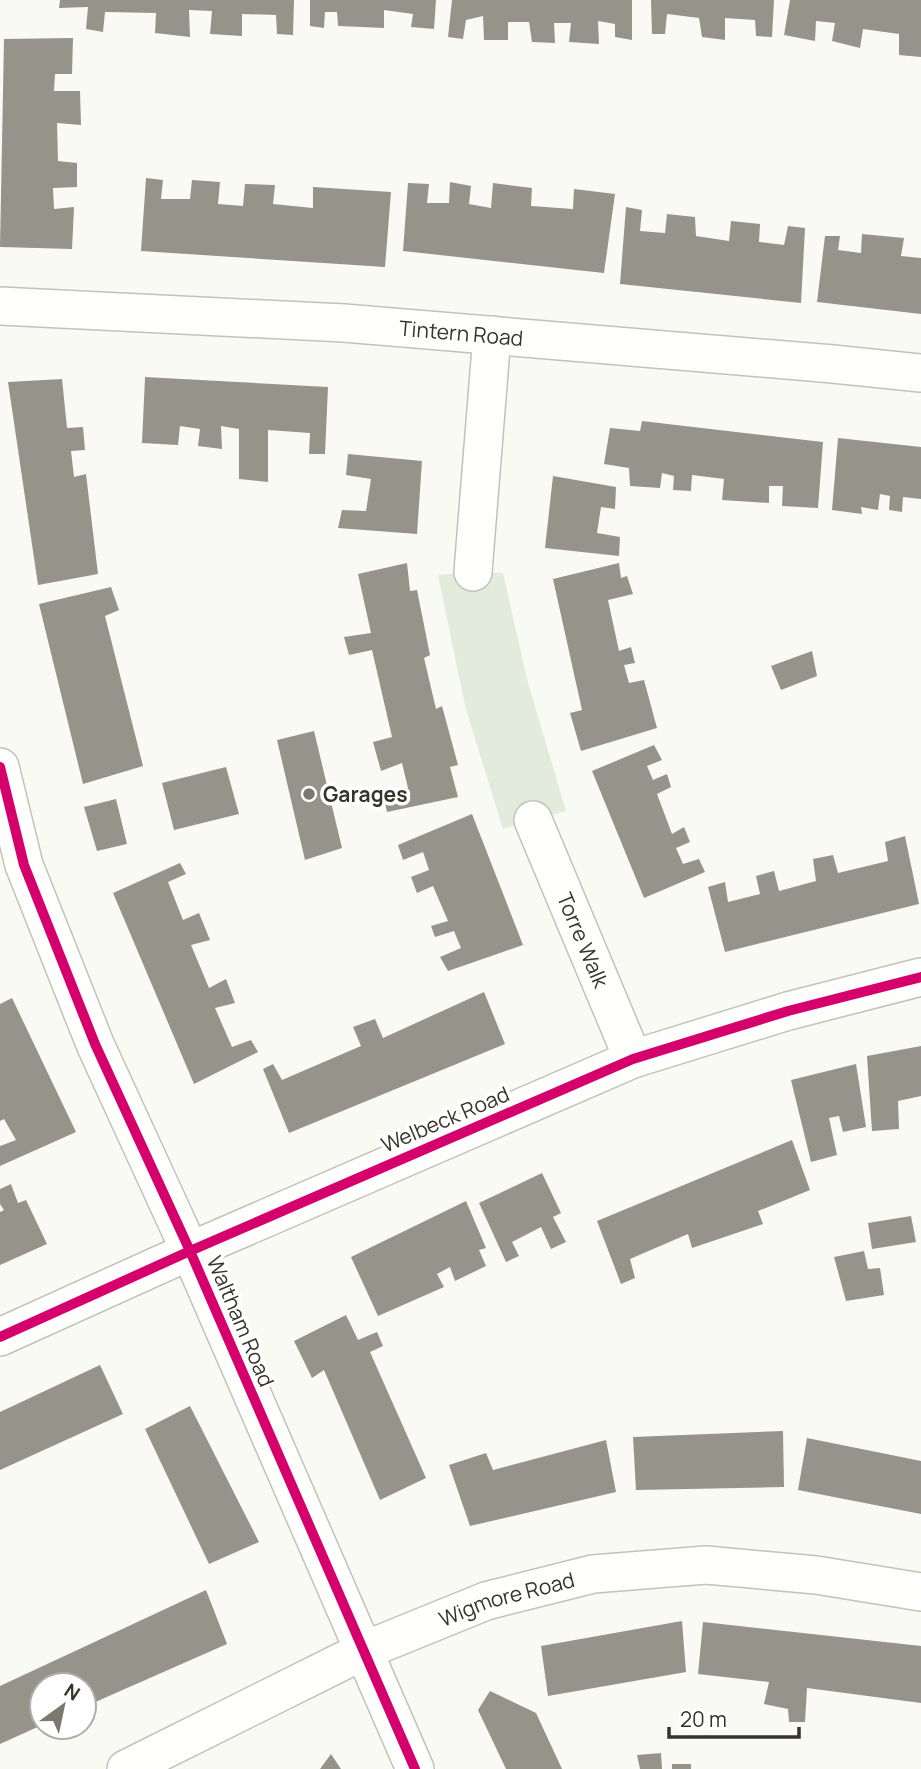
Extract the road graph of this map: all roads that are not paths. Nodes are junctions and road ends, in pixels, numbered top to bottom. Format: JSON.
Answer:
{"nodes":[{"id":1,"x":0,"y":306,"type":"edge"},
{"id":2,"x":492,"y":335,"type":"junction"},
{"id":3,"x":921,"y":373,"type":"edge"},
{"id":4,"x":473,"y":572,"type":"dead end"},
{"id":5,"x":0,"y":767,"type":"edge"},
{"id":6,"x":533,"y":820,"type":"dead end"},
{"id":7,"x":12,"y":871,"type":"edge"},
{"id":8,"x":921,"y":977,"type":"edge"},
{"id":9,"x":632,"y":1059,"type":"junction"},
{"id":10,"x":190,"y":1251,"type":"junction"},
{"id":11,"x":0,"y":1337,"type":"edge"},
{"id":12,"x":921,"y":1592,"type":"edge"},
{"id":13,"x":363,"y":1651,"type":"junction"},
{"id":14,"x":126,"y":1769,"type":"edge"},
{"id":15,"x":415,"y":1769,"type":"edge"}],
"edges":[{"from":1,"to":2,"type":"street","name":"Tintern Road"},
{"from":2,"to":3,"type":"street","name":"Tintern Road"},
{"from":2,"to":4,"type":"street"},
{"from":5,"to":7,"type":"street","name":"Waltham Road"},
{"from":6,"to":9,"type":"street","name":"Torre Walk"},
{"from":7,"to":10,"type":"street","name":"Waltham Road"},
{"from":8,"to":9,"type":"street","name":"Welbeck Road"},
{"from":9,"to":10,"type":"street","name":"Welbeck Road"},
{"from":10,"to":11,"type":"street","name":"Welbeck Road"},
{"from":10,"to":13,"type":"street","name":"Waltham Road"},
{"from":12,"to":13,"type":"street","name":"Wigmore Road"},
{"from":13,"to":14,"type":"street","name":"Wigmore Road"},
{"from":13,"to":15,"type":"street","name":"Waltham Road"}]}
